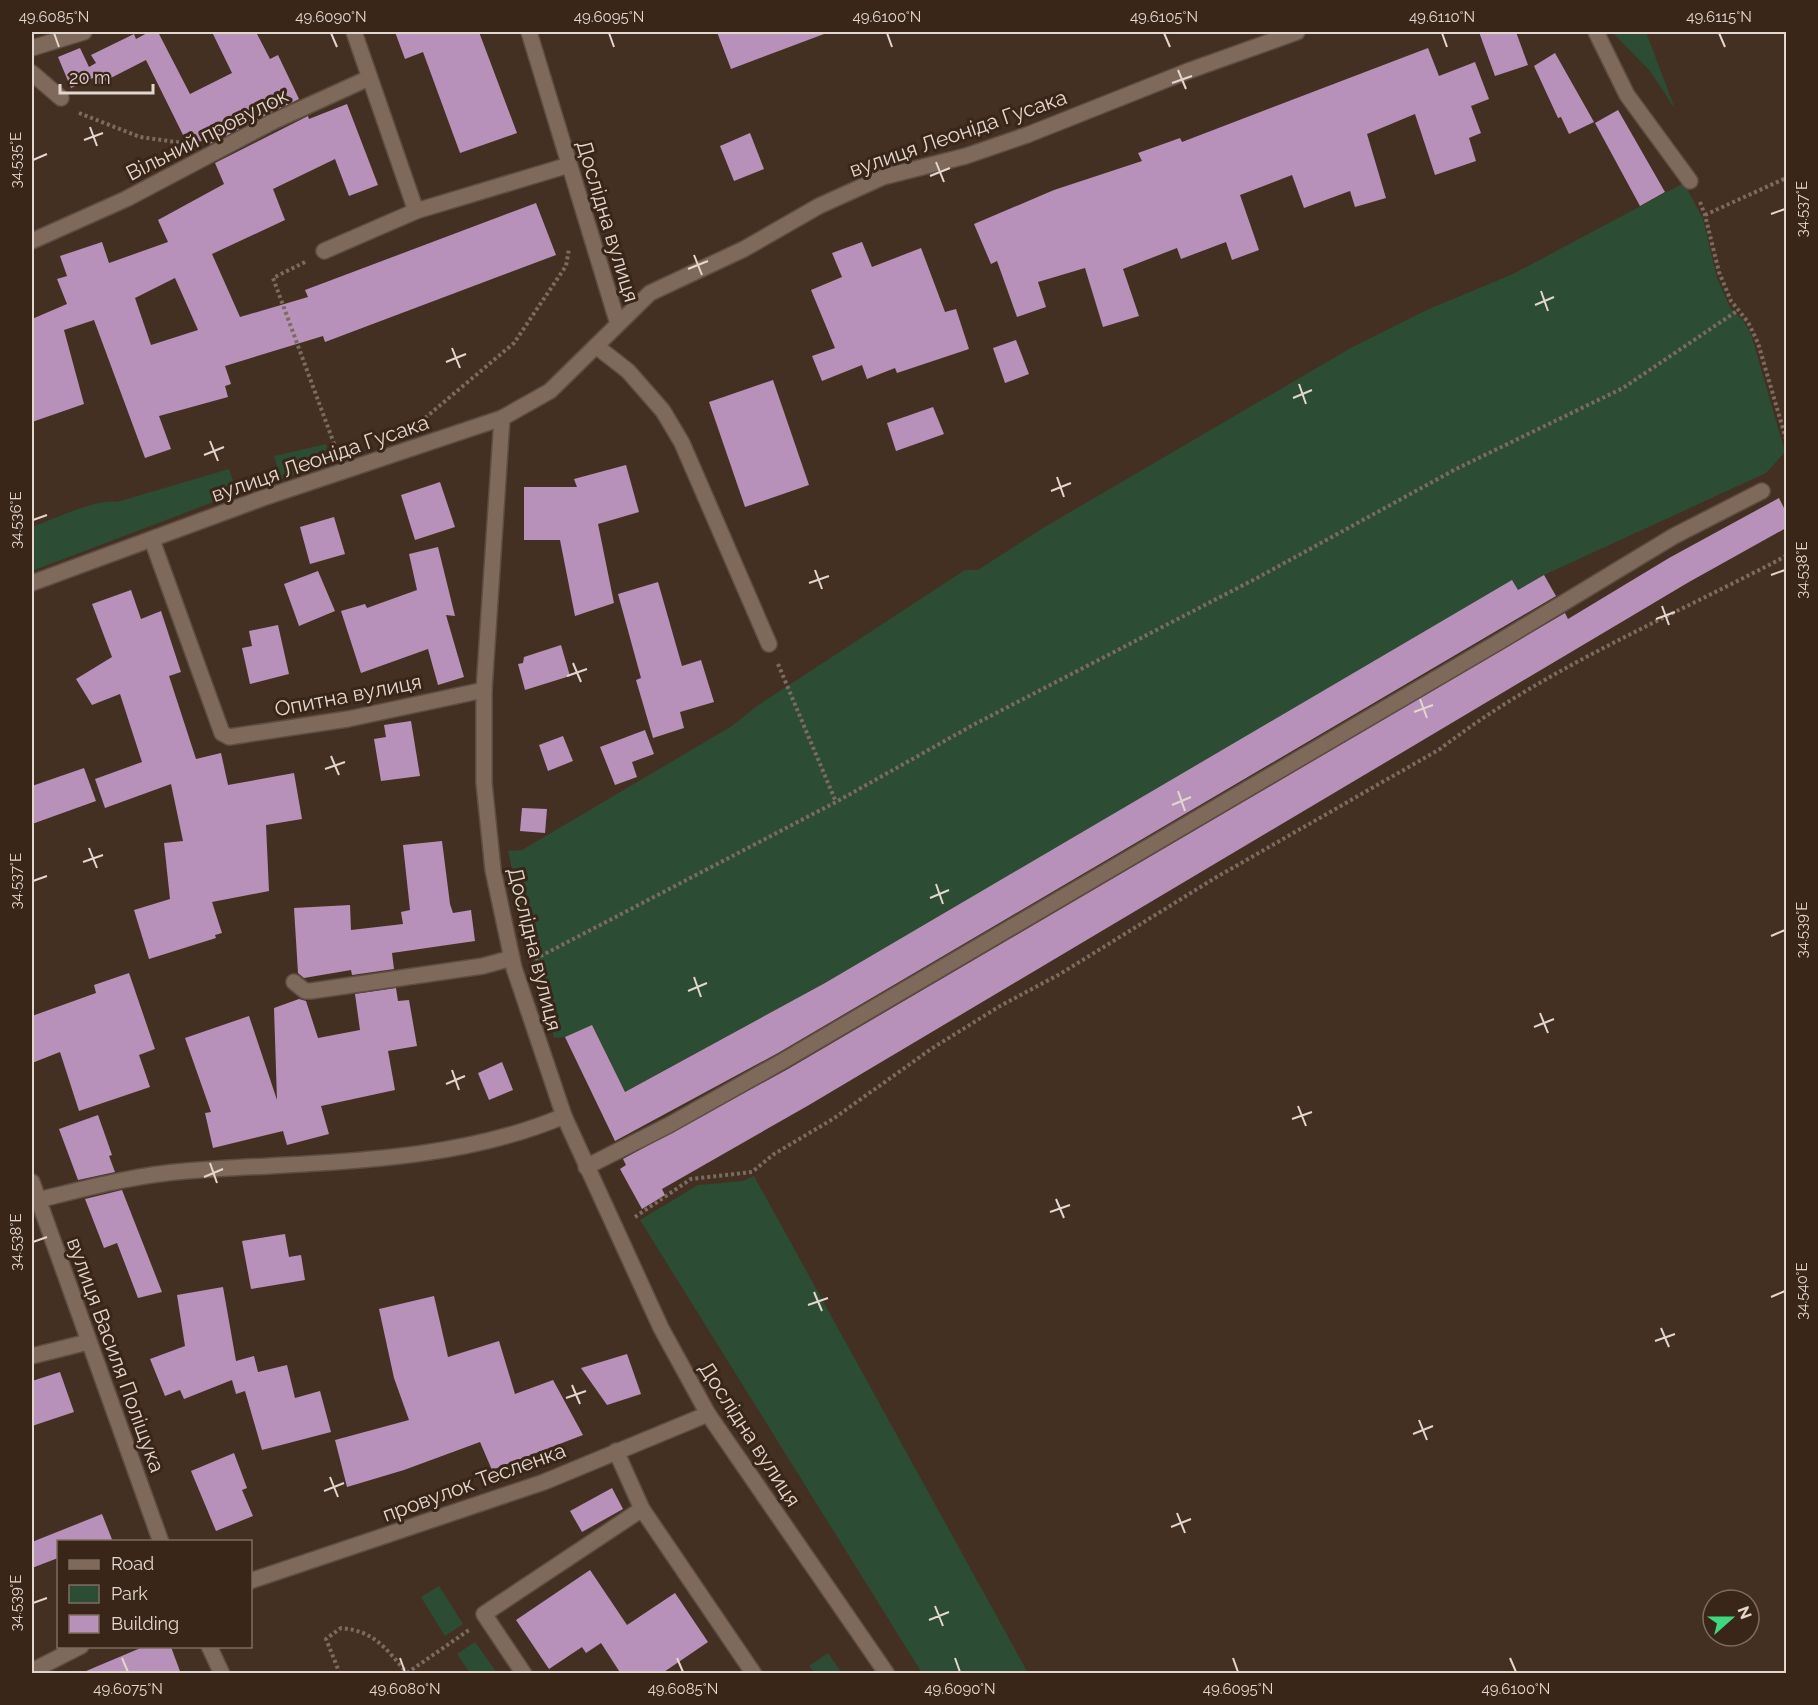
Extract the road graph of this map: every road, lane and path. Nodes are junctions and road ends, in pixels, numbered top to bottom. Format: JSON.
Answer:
{"nodes":[{"id":1,"x":84,"y":32,"type":"edge"},
{"id":2,"x":354,"y":32,"type":"edge"},
{"id":3,"x":529,"y":32,"type":"edge"},
{"id":4,"x":1297,"y":32,"type":"edge"},
{"id":5,"x":1596,"y":32,"type":"edge"},
{"id":6,"x":32,"y":48,"type":"edge"},
{"id":7,"x":32,"y":74,"type":"edge"},
{"id":8,"x":369,"y":78,"type":"junction"},
{"id":9,"x":61,"y":98,"type":"joint"},
{"id":10,"x":187,"y":143,"type":"dead end"},
{"id":11,"x":569,"y":165,"type":"junction"},
{"id":12,"x":1786,"y":178,"type":"edge"},
{"id":13,"x":1690,"y":181,"type":"dead end"},
{"id":14,"x":416,"y":211,"type":"junction"},
{"id":15,"x":32,"y":241,"type":"edge"},
{"id":16,"x":570,"y":243,"type":"dead end"},
{"id":17,"x":324,"y":251,"type":"joint"},
{"id":18,"x":1737,"y":311,"type":"junction"},
{"id":19,"x":618,"y":324,"type":"junction"},
{"id":20,"x":596,"y":346,"type":"junction"},
{"id":21,"x":502,"y":418,"type":"junction"},
{"id":22,"x":419,"y":423,"type":"dead end"},
{"id":23,"x":1786,"y":439,"type":"edge"},
{"id":24,"x":344,"y":471,"type":"junction"},
{"id":25,"x":1762,"y":491,"type":"dead end"},
{"id":26,"x":152,"y":540,"type":"junction"},
{"id":27,"x":1786,"y":556,"type":"edge"},
{"id":28,"x":32,"y":583,"type":"edge"},
{"id":29,"x":769,"y":644,"type":"joint"},
{"id":30,"x":484,"y":690,"type":"junction"},
{"id":31,"x":836,"y":802,"type":"junction"},
{"id":32,"x":513,"y":963,"type":"junction"},
{"id":33,"x":294,"y":982,"type":"dead end"},
{"id":34,"x":564,"y":1116,"type":"junction"},
{"id":35,"x":586,"y":1167,"type":"junction"},
{"id":36,"x":32,"y":1182,"type":"edge"},
{"id":37,"x":38,"y":1200,"type":"junction"},
{"id":38,"x":615,"y":1230,"type":"junction"},
{"id":39,"x":88,"y":1342,"type":"junction"},
{"id":40,"x":32,"y":1356,"type":"edge"},
{"id":41,"x":708,"y":1414,"type":"junction"},
{"id":42,"x":616,"y":1451,"type":"junction"},
{"id":43,"x":642,"y":1509,"type":"junction"},
{"id":44,"x":160,"y":1540,"type":"edge"},
{"id":45,"x":252,"y":1580,"type":"edge"},
{"id":46,"x":486,"y":1618,"type":"junction"},
{"id":47,"x":79,"y":1648,"type":"edge"},
{"id":48,"x":209,"y":1648,"type":"edge"},
{"id":49,"x":32,"y":1671,"type":"edge"},
{"id":50,"x":407,"y":1673,"type":"edge"},
{"id":51,"x":222,"y":1674,"type":"edge"},
{"id":52,"x":340,"y":1674,"type":"edge"},
{"id":53,"x":524,"y":1674,"type":"edge"},
{"id":54,"x":754,"y":1674,"type":"edge"},
{"id":55,"x":887,"y":1674,"type":"edge"}],
"edges":[{"from":1,"to":6,"type":"street"},
{"from":2,"to":8,"type":"street"},
{"from":3,"to":11,"type":"street","name":"Дослідна вулиця"},
{"from":4,"to":19,"type":"street","name":"вулиця Леоніда Гусака"},
{"from":5,"to":13,"type":"street"},
{"from":7,"to":9,"type":"street"},
{"from":8,"to":14,"type":"street"},
{"from":8,"to":15,"type":"street","name":"Вільний провулок"},
{"from":9,"to":10,"type":"path"},
{"from":11,"to":14,"type":"street"},
{"from":11,"to":19,"type":"street","name":"Дослідна вулиця"},
{"from":12,"to":18,"type":"path"},
{"from":14,"to":17,"type":"street"},
{"from":16,"to":22,"type":"path"},
{"from":17,"to":24,"type":"path"},
{"from":18,"to":23,"type":"path"},
{"from":18,"to":31,"type":"path"},
{"from":19,"to":20,"type":"street","name":"Дослідна вулиця"},
{"from":20,"to":21,"type":"street","name":"Дослідна вулиця"},
{"from":20,"to":29,"type":"street"},
{"from":21,"to":24,"type":"street","name":"вулиця Леоніда Гусака"},
{"from":21,"to":30,"type":"street","name":"Дослідна вулиця"},
{"from":24,"to":26,"type":"street","name":"вулиця Леоніда Гусака"},
{"from":25,"to":35,"type":"street"},
{"from":26,"to":28,"type":"street","name":"вулиця Леоніда Гусака"},
{"from":26,"to":30,"type":"street","name":"Опитна вулиця"},
{"from":27,"to":38,"type":"path"},
{"from":29,"to":31,"type":"path"},
{"from":30,"to":32,"type":"street","name":"Дослідна вулиця"},
{"from":31,"to":32,"type":"path"},
{"from":32,"to":33,"type":"street"},
{"from":32,"to":34,"type":"street","name":"Дослідна вулиця"},
{"from":34,"to":35,"type":"street","name":"Дослідна вулиця"},
{"from":34,"to":37,"type":"street"},
{"from":35,"to":38,"type":"street","name":"Дослідна вулиця"},
{"from":36,"to":37,"type":"street","name":"вулиця Василя Поліщука"},
{"from":37,"to":39,"type":"street","name":"вулиця Василя Поліщука"},
{"from":38,"to":41,"type":"street","name":"Дослідна вулиця"},
{"from":39,"to":40,"type":"street"},
{"from":39,"to":44,"type":"street","name":"вулиця Василя Поліщука"},
{"from":41,"to":42,"type":"street","name":"провулок Тесленка"},
{"from":41,"to":55,"type":"street","name":"Дослідна вулиця"},
{"from":42,"to":43,"type":"street"},
{"from":42,"to":45,"type":"street","name":"провулок Тесленка"},
{"from":43,"to":46,"type":"street"},
{"from":43,"to":54,"type":"street"},
{"from":46,"to":50,"type":"path"},
{"from":46,"to":53,"type":"street"},
{"from":47,"to":49,"type":"street"},
{"from":48,"to":51,"type":"street"},
{"from":50,"to":52,"type":"path"}]}
